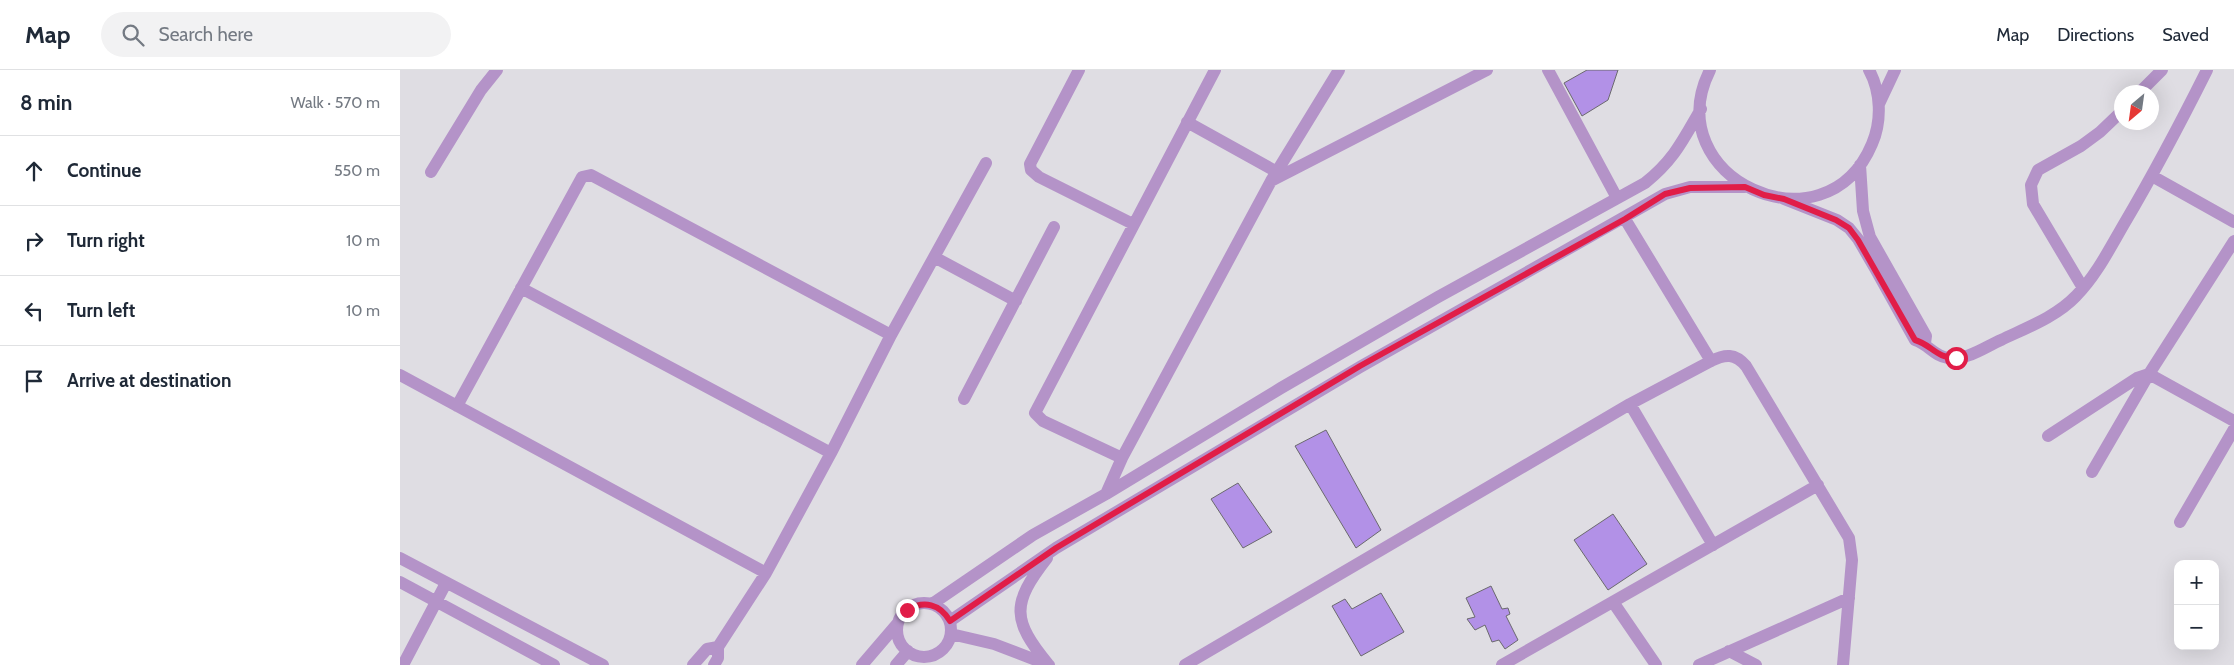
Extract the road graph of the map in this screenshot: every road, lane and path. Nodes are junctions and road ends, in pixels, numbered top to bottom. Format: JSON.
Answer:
{"nodes":[{"id":1,"x":497,"y":70,"type":"edge"},
{"id":2,"x":1079,"y":70,"type":"edge"},
{"id":3,"x":1215,"y":70,"type":"edge"},
{"id":4,"x":1339,"y":70,"type":"edge"},
{"id":5,"x":1487,"y":70,"type":"edge"},
{"id":6,"x":1548,"y":70,"type":"edge"},
{"id":7,"x":1869,"y":70,"type":"edge"},
{"id":8,"x":1895,"y":70,"type":"edge"},
{"id":9,"x":2162,"y":70,"type":"edge"},
{"id":10,"x":2208,"y":70,"type":"edge"},
{"id":11,"x":1710,"y":71,"type":"edge"},
{"id":12,"x":2147,"y":85,"type":"edge"},
{"id":13,"x":1879,"y":106,"type":"junction"},
{"id":14,"x":1701,"y":109,"type":"junction"},
{"id":15,"x":2114,"y":118,"type":"edge"},
{"id":16,"x":1187,"y":122,"type":"junction"},
{"id":17,"x":986,"y":163,"type":"dead end"},
{"id":18,"x":1860,"y":165,"type":"junction"},
{"id":19,"x":431,"y":172,"type":"dead end"},
{"id":20,"x":1274,"y":176,"type":"junction"},
{"id":21,"x":2152,"y":176,"type":"junction"},
{"id":22,"x":1745,"y":187,"type":"junction"},
{"id":23,"x":1617,"y":198,"type":"junction"},
{"id":24,"x":1784,"y":199,"type":"junction"},
{"id":25,"x":1625,"y":219,"type":"junction"},
{"id":26,"x":2234,"y":222,"type":"edge"},
{"id":27,"x":1133,"y":224,"type":"junction"},
{"id":28,"x":1054,"y":227,"type":"dead end"},
{"id":29,"x":2234,"y":241,"type":"edge"},
{"id":30,"x":934,"y":257,"type":"junction"},
{"id":31,"x":521,"y":288,"type":"junction"},
{"id":32,"x":2083,"y":288,"type":"junction"},
{"id":33,"x":1016,"y":300,"type":"junction"},
{"id":34,"x":891,"y":335,"type":"junction"},
{"id":35,"x":1925,"y":343,"type":"junction"},
{"id":36,"x":1711,"y":360,"type":"junction"},
{"id":37,"x":2150,"y":374,"type":"junction"},
{"id":38,"x":400,"y":376,"type":"edge"},
{"id":39,"x":964,"y":399,"type":"dead end"},
{"id":40,"x":1630,"y":404,"type":"junction"},
{"id":41,"x":457,"y":406,"type":"junction"},
{"id":42,"x":2234,"y":421,"type":"edge"},
{"id":43,"x":2234,"y":430,"type":"edge"},
{"id":44,"x":2048,"y":436,"type":"dead end"},
{"id":45,"x":831,"y":453,"type":"junction"},
{"id":46,"x":1122,"y":458,"type":"junction"},
{"id":47,"x":2092,"y":472,"type":"dead end"},
{"id":48,"x":1818,"y":485,"type":"junction"},
{"id":49,"x":1106,"y":494,"type":"junction"},
{"id":50,"x":2180,"y":522,"type":"dead end"},
{"id":51,"x":1033,"y":535,"type":"junction"},
{"id":52,"x":1713,"y":545,"type":"junction"},
{"id":53,"x":1051,"y":551,"type":"junction"},
{"id":54,"x":400,"y":558,"type":"edge"},
{"id":55,"x":766,"y":573,"type":"junction"},
{"id":56,"x":400,"y":582,"type":"edge"},
{"id":57,"x":446,"y":583,"type":"junction"},
{"id":58,"x":1849,"y":598,"type":"junction"},
{"id":59,"x":436,"y":601,"type":"junction"},
{"id":60,"x":1613,"y":602,"type":"junction"},
{"id":61,"x":932,"y":604,"type":"junction"},
{"id":62,"x":898,"y":624,"type":"junction"},
{"id":63,"x":950,"y":627,"type":"junction"},
{"id":64,"x":718,"y":647,"type":"junction"},
{"id":65,"x":908,"y":651,"type":"junction"},
{"id":66,"x":1729,"y":652,"type":"junction"},
{"id":67,"x":403,"y":665,"type":"edge"},
{"id":68,"x":554,"y":665,"type":"edge"},
{"id":69,"x":603,"y":665,"type":"edge"},
{"id":70,"x":693,"y":665,"type":"edge"},
{"id":71,"x":714,"y":665,"type":"edge"},
{"id":72,"x":862,"y":665,"type":"edge"},
{"id":73,"x":896,"y":665,"type":"edge"},
{"id":74,"x":1049,"y":665,"type":"edge"},
{"id":75,"x":1186,"y":665,"type":"edge"},
{"id":76,"x":1502,"y":665,"type":"edge"},
{"id":77,"x":1656,"y":665,"type":"edge"},
{"id":78,"x":1699,"y":665,"type":"edge"},
{"id":79,"x":1756,"y":665,"type":"edge"},
{"id":80,"x":1844,"y":665,"type":"edge"}],
"edges":[{"from":1,"to":19,"type":"street"},
{"from":2,"to":27,"type":"street"},
{"from":3,"to":16,"type":"street"},
{"from":4,"to":20,"type":"street"},
{"from":5,"to":20,"type":"street"},
{"from":6,"to":23,"type":"street"},
{"from":7,"to":13,"type":"street"},
{"from":8,"to":13,"type":"street"},
{"from":9,"to":12,"type":"street"},
{"from":10,"to":21,"type":"street"},
{"from":11,"to":14,"type":"street"},
{"from":13,"to":18,"type":"street"},
{"from":14,"to":22,"type":"street"},
{"from":14,"to":23,"type":"street"},
{"from":15,"to":32,"type":"street"},
{"from":16,"to":20,"type":"street"},
{"from":16,"to":27,"type":"street"},
{"from":17,"to":30,"type":"street"},
{"from":18,"to":24,"type":"street"},
{"from":18,"to":35,"type":"street"},
{"from":20,"to":46,"type":"street"},
{"from":21,"to":26,"type":"street"},
{"from":21,"to":32,"type":"street"},
{"from":22,"to":24,"type":"street"},
{"from":22,"to":25,"type":"street"},
{"from":23,"to":49,"type":"street"},
{"from":24,"to":35,"type":"street"},
{"from":25,"to":36,"type":"street"},
{"from":25,"to":53,"type":"street"},
{"from":27,"to":46,"type":"street"},
{"from":28,"to":33,"type":"street"},
{"from":29,"to":37,"type":"street"},
{"from":30,"to":33,"type":"street"},
{"from":30,"to":34,"type":"street"},
{"from":31,"to":34,"type":"street"},
{"from":31,"to":41,"type":"street"},
{"from":31,"to":45,"type":"street"},
{"from":32,"to":35,"type":"street"},
{"from":33,"to":39,"type":"street"},
{"from":34,"to":45,"type":"street"},
{"from":36,"to":40,"type":"street"},
{"from":36,"to":48,"type":"street"},
{"from":37,"to":42,"type":"street"},
{"from":37,"to":44,"type":"street"},
{"from":37,"to":47,"type":"street"},
{"from":38,"to":41,"type":"street"},
{"from":40,"to":52,"type":"street"},
{"from":40,"to":75,"type":"street"},
{"from":41,"to":55,"type":"street"},
{"from":43,"to":50,"type":"street"},
{"from":45,"to":55,"type":"street"},
{"from":46,"to":49,"type":"street"},
{"from":48,"to":52,"type":"street"},
{"from":48,"to":58,"type":"street"},
{"from":49,"to":51,"type":"street"},
{"from":51,"to":53,"type":"street"},
{"from":51,"to":61,"type":"street"},
{"from":52,"to":60,"type":"street"},
{"from":53,"to":63,"type":"street"},
{"from":53,"to":74,"type":"street"},
{"from":54,"to":57,"type":"street"},
{"from":55,"to":64,"type":"street"},
{"from":56,"to":59,"type":"street"},
{"from":57,"to":59,"type":"street"},
{"from":57,"to":69,"type":"street"},
{"from":58,"to":66,"type":"street"},
{"from":58,"to":80,"type":"street"},
{"from":59,"to":67,"type":"street"},
{"from":59,"to":68,"type":"street"},
{"from":60,"to":76,"type":"street"},
{"from":60,"to":77,"type":"street"},
{"from":61,"to":62,"type":"street"},
{"from":61,"to":63,"type":"street"},
{"from":62,"to":65,"type":"street"},
{"from":62,"to":72,"type":"street"},
{"from":63,"to":65,"type":"street"},
{"from":63,"to":74,"type":"street"},
{"from":64,"to":70,"type":"street"},
{"from":64,"to":71,"type":"street"},
{"from":65,"to":73,"type":"street"},
{"from":66,"to":78,"type":"street"},
{"from":66,"to":79,"type":"street"}]}
